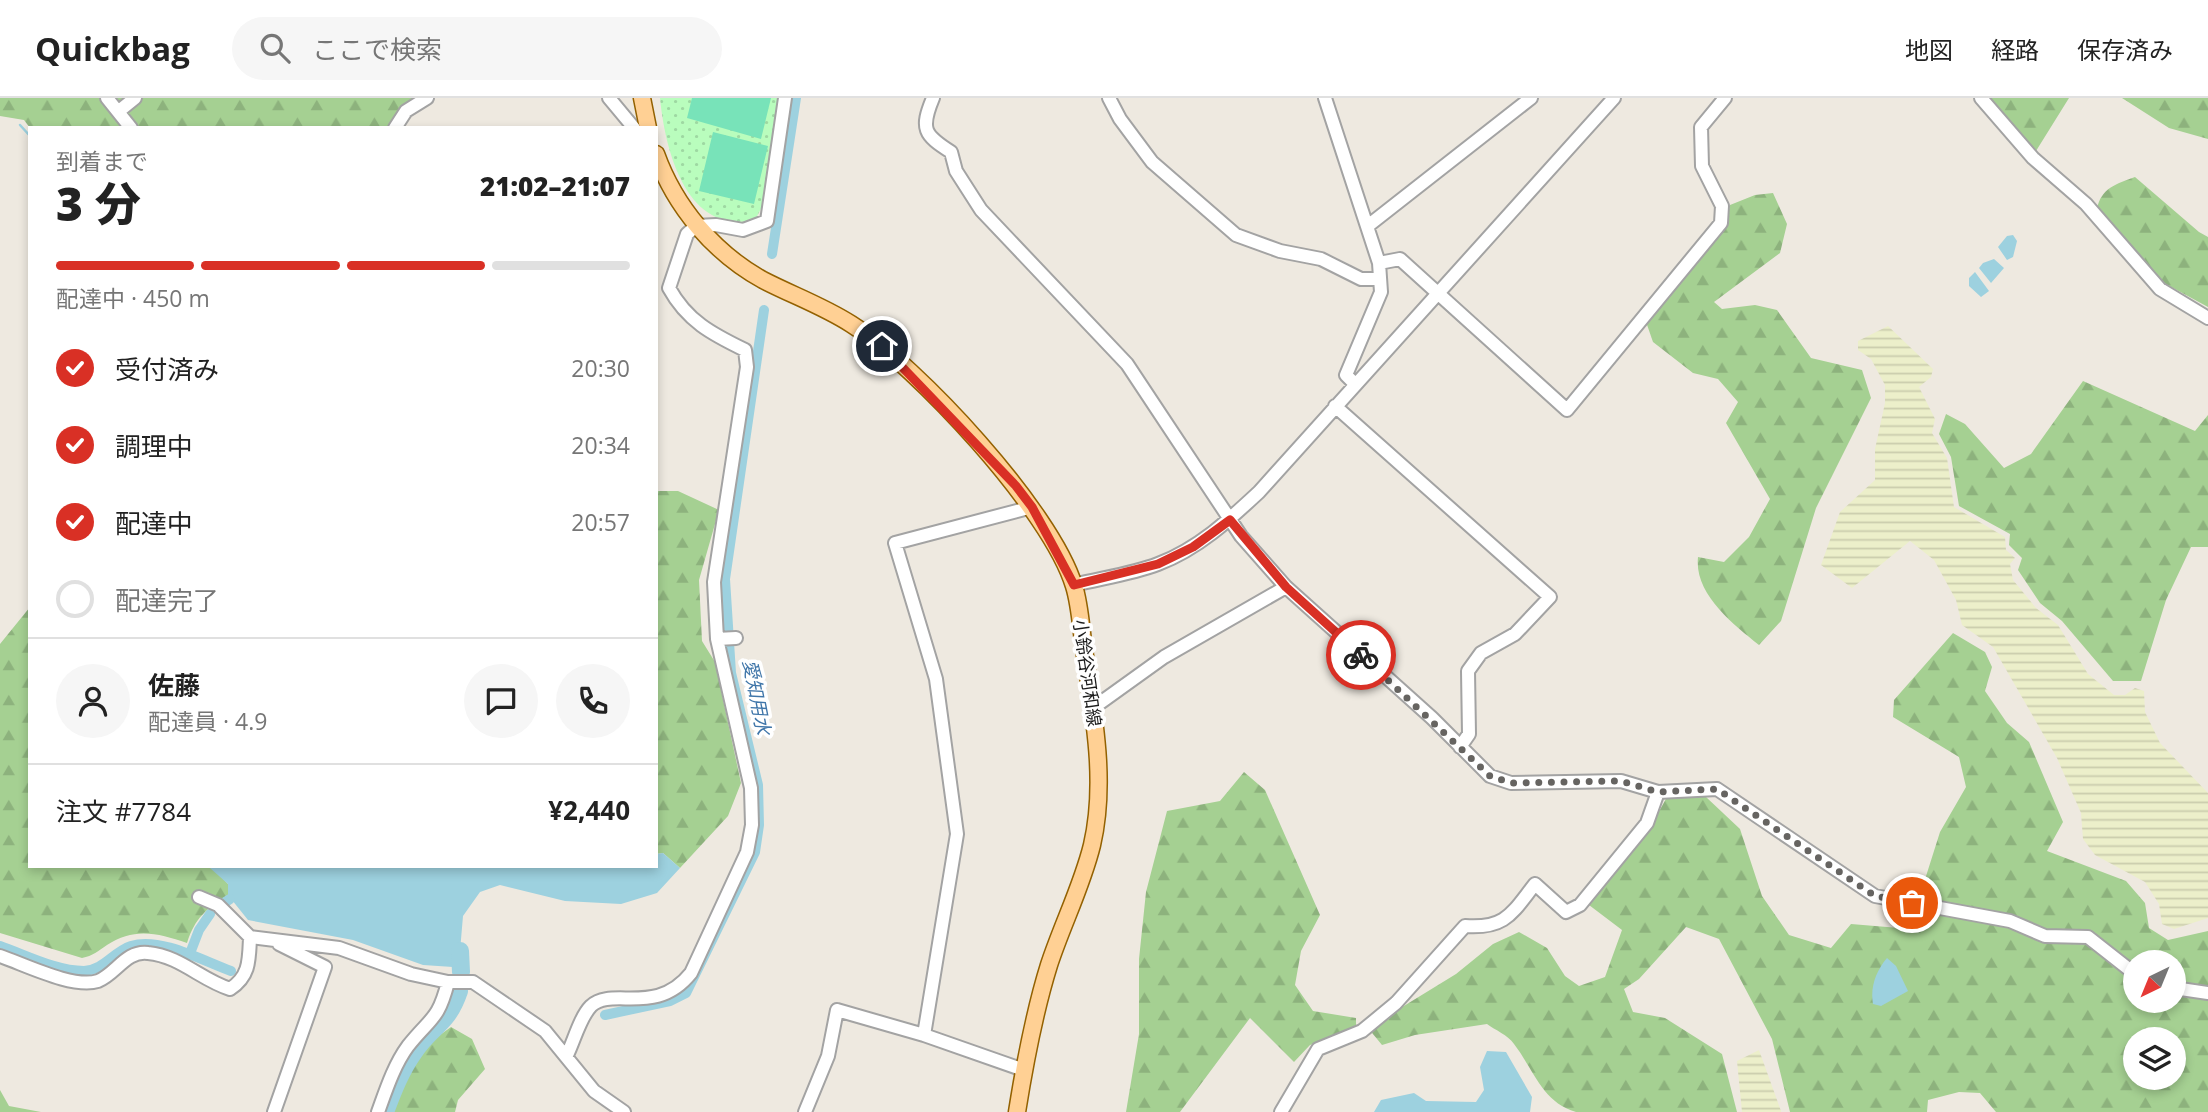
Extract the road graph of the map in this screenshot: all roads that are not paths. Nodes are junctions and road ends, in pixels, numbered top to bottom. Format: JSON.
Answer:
{"nodes":[{"id":1,"x":107,"y":98,"type":"edge"},
{"id":2,"x":135,"y":98,"type":"edge"},
{"id":3,"x":426,"y":98,"type":"edge"},
{"id":4,"x":609,"y":98,"type":"edge"},
{"id":5,"x":642,"y":98,"type":"edge"},
{"id":6,"x":785,"y":98,"type":"edge"},
{"id":7,"x":933,"y":98,"type":"edge"},
{"id":8,"x":1110,"y":98,"type":"edge"},
{"id":9,"x":1325,"y":98,"type":"edge"},
{"id":10,"x":1531,"y":98,"type":"edge"},
{"id":11,"x":1614,"y":98,"type":"edge"},
{"id":12,"x":1725,"y":98,"type":"edge"},
{"id":13,"x":1982,"y":98,"type":"edge"},
{"id":14,"x":119,"y":111,"type":"junction"},
{"id":15,"x":130,"y":126,"type":"edge"},
{"id":16,"x":396,"y":126,"type":"edge"},
{"id":17,"x":632,"y":126,"type":"edge"},
{"id":18,"x":648,"y":126,"type":"edge"},
{"id":19,"x":658,"y":158,"type":"edge"},
{"id":20,"x":1369,"y":225,"type":"junction"},
{"id":21,"x":696,"y":226,"type":"junction"},
{"id":22,"x":1379,"y":263,"type":"junction"},
{"id":23,"x":1380,"y":279,"type":"junction"},
{"id":24,"x":1436,"y":293,"type":"junction"},
{"id":25,"x":2208,"y":318,"type":"edge"},
{"id":26,"x":1355,"y":384,"type":"junction"},
{"id":27,"x":1335,"y":406,"type":"junction"},
{"id":28,"x":1032,"y":507,"type":"junction"},
{"id":29,"x":1230,"y":520,"type":"junction"},
{"id":30,"x":1074,"y":585,"type":"junction"},
{"id":31,"x":1286,"y":587,"type":"junction"},
{"id":32,"x":736,"y":638,"type":"dead end"},
{"id":33,"x":719,"y":639,"type":"junction"},
{"id":34,"x":1093,"y":708,"type":"junction"},
{"id":35,"x":1460,"y":747,"type":"junction"},
{"id":36,"x":1658,"y":792,"type":"junction"},
{"id":37,"x":199,"y":897,"type":"dead end"},
{"id":38,"x":250,"y":937,"type":"junction"},
{"id":39,"x":269,"y":939,"type":"junction"},
{"id":40,"x":0,"y":956,"type":"edge"},
{"id":41,"x":2123,"y":965,"type":"edge"},
{"id":42,"x":448,"y":982,"type":"junction"},
{"id":43,"x":2186,"y":990,"type":"edge"},
{"id":44,"x":2208,"y":993,"type":"edge"},
{"id":45,"x":924,"y":1035,"type":"junction"},
{"id":46,"x":567,"y":1055,"type":"junction"},
{"id":47,"x":1024,"y":1070,"type":"junction"},
{"id":48,"x":274,"y":1112,"type":"edge"},
{"id":49,"x":378,"y":1112,"type":"edge"},
{"id":50,"x":624,"y":1112,"type":"edge"},
{"id":51,"x":805,"y":1112,"type":"edge"},
{"id":52,"x":1017,"y":1112,"type":"edge"},
{"id":53,"x":1281,"y":1112,"type":"edge"}],
"edges":[{"from":1,"to":14,"type":"street"},
{"from":2,"to":14,"type":"street"},
{"from":3,"to":16,"type":"street"},
{"from":4,"to":17,"type":"street"},
{"from":5,"to":18,"type":"main road"},
{"from":6,"to":21,"type":"street"},
{"from":7,"to":29,"type":"street"},
{"from":8,"to":23,"type":"street"},
{"from":9,"to":20,"type":"street"},
{"from":10,"to":20,"type":"street"},
{"from":11,"to":24,"type":"street"},
{"from":12,"to":24,"type":"street"},
{"from":13,"to":25,"type":"street"},
{"from":14,"to":15,"type":"street"},
{"from":19,"to":21,"type":"main road","name":"小鈴谷河和線"},
{"from":20,"to":22,"type":"street"},
{"from":21,"to":28,"type":"main road","name":"小鈴谷河和線"},
{"from":21,"to":33,"type":"street"},
{"from":22,"to":23,"type":"street"},
{"from":22,"to":24,"type":"street"},
{"from":23,"to":26,"type":"street"},
{"from":24,"to":26,"type":"street"},
{"from":26,"to":27,"type":"street"},
{"from":27,"to":29,"type":"street"},
{"from":27,"to":35,"type":"street"},
{"from":28,"to":30,"type":"main road","name":"小鈴谷河和線"},
{"from":28,"to":45,"type":"street"},
{"from":29,"to":30,"type":"street"},
{"from":29,"to":31,"type":"street"},
{"from":30,"to":34,"type":"main road","name":"小鈴谷河和線"},
{"from":31,"to":34,"type":"street"},
{"from":31,"to":35,"type":"street"},
{"from":32,"to":33,"type":"street"},
{"from":33,"to":46,"type":"street"},
{"from":34,"to":47,"type":"main road","name":"小鈴谷河和線"},
{"from":35,"to":36,"type":"street"},
{"from":36,"to":41,"type":"street"},
{"from":36,"to":53,"type":"street"},
{"from":37,"to":38,"type":"street"},
{"from":38,"to":39,"type":"street"},
{"from":38,"to":40,"type":"street"},
{"from":39,"to":42,"type":"street"},
{"from":39,"to":48,"type":"street"},
{"from":42,"to":46,"type":"street"},
{"from":42,"to":49,"type":"street"},
{"from":43,"to":44,"type":"street"},
{"from":45,"to":47,"type":"street"},
{"from":45,"to":51,"type":"street"},
{"from":46,"to":50,"type":"street"},
{"from":47,"to":52,"type":"main road","name":"小鈴谷河和線"}]}
